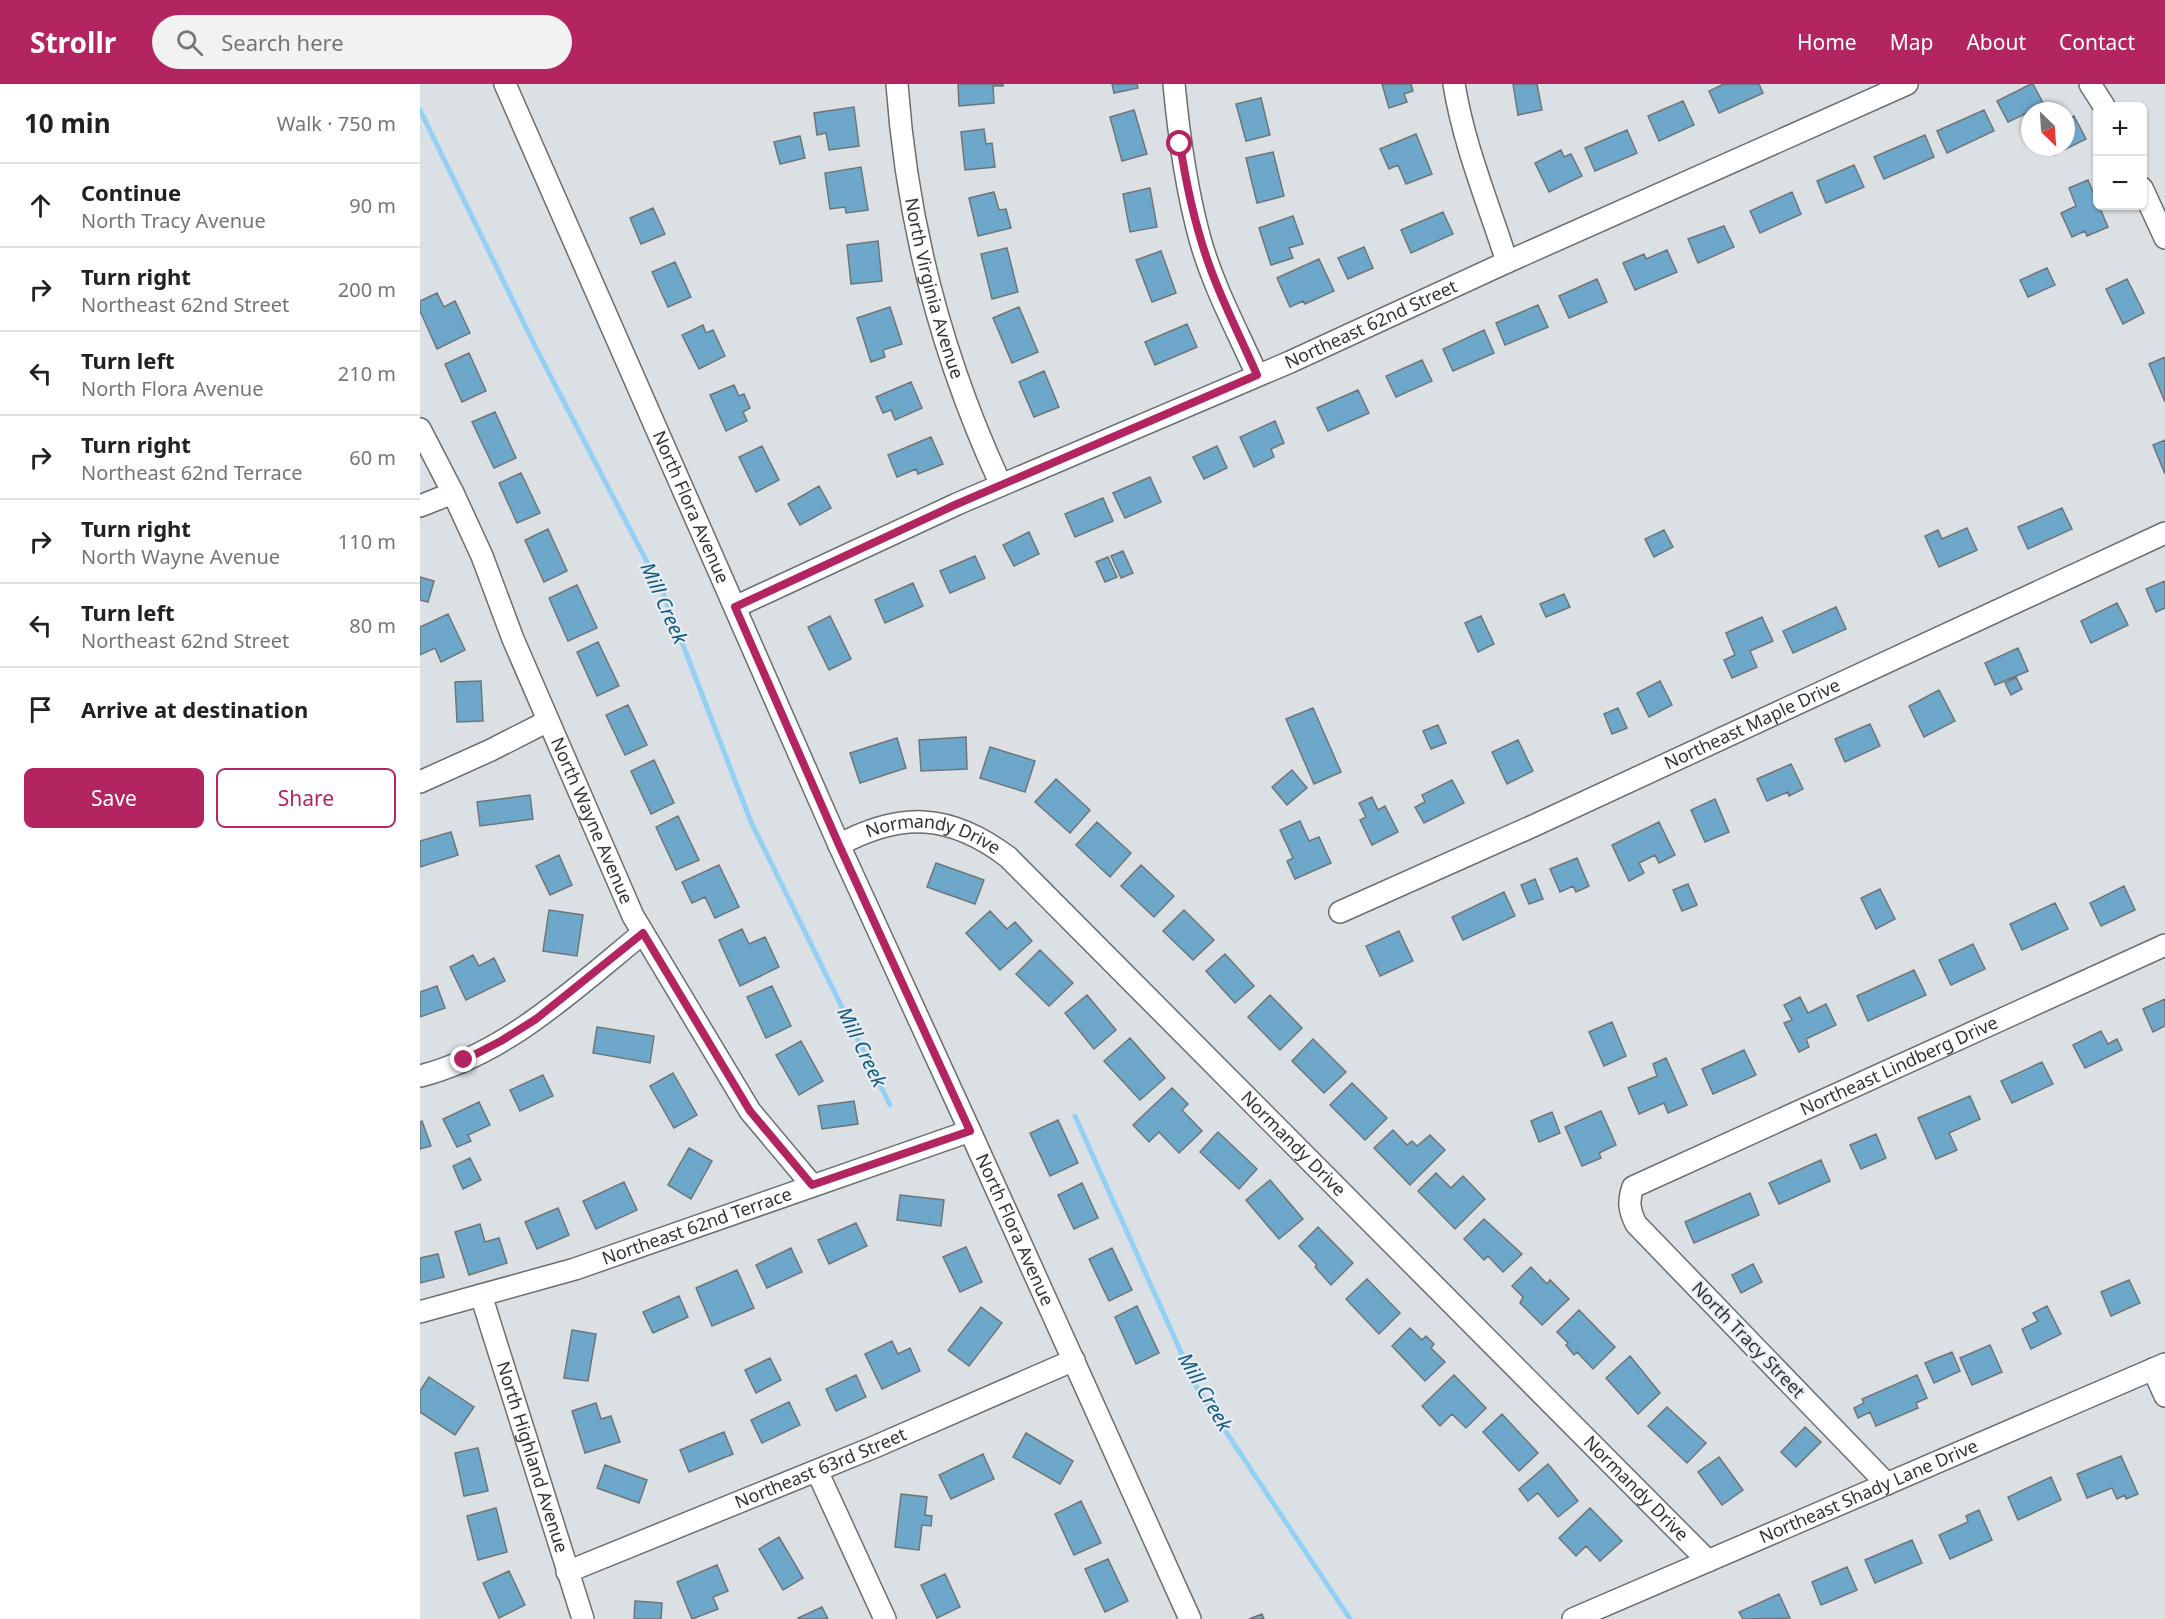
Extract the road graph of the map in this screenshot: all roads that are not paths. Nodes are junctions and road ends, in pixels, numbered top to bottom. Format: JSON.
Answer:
{"nodes":[{"id":1,"x":505,"y":84,"type":"edge"},
{"id":2,"x":897,"y":84,"type":"edge"},
{"id":3,"x":1174,"y":84,"type":"edge"},
{"id":4,"x":1454,"y":84,"type":"edge"},
{"id":5,"x":1907,"y":84,"type":"edge"},
{"id":6,"x":2090,"y":84,"type":"edge"},
{"id":7,"x":2101,"y":102,"type":"edge"},
{"id":8,"x":2147,"y":199,"type":"edge"},
{"id":9,"x":2165,"y":238,"type":"edge"},
{"id":10,"x":1507,"y":262,"type":"junction"},
{"id":11,"x":1257,"y":375,"type":"junction"},
{"id":12,"x":420,"y":429,"type":"edge"},
{"id":13,"x":1000,"y":485,"type":"junction"},
{"id":14,"x":453,"y":493,"type":"junction"},
{"id":15,"x":420,"y":506,"type":"edge"},
{"id":16,"x":2165,"y":534,"type":"edge"},
{"id":17,"x":735,"y":607,"type":"junction"},
{"id":18,"x":548,"y":721,"type":"junction"},
{"id":19,"x":420,"y":782,"type":"edge"},
{"id":20,"x":839,"y":845,"type":"junction"},
{"id":21,"x":1340,"y":912,"type":"dead end"},
{"id":22,"x":643,"y":933,"type":"junction"},
{"id":23,"x":2165,"y":945,"type":"edge"},
{"id":24,"x":420,"y":1076,"type":"edge"},
{"id":25,"x":970,"y":1131,"type":"junction"},
{"id":26,"x":812,"y":1185,"type":"junction"},
{"id":27,"x":1633,"y":1187,"type":"joint"},
{"id":28,"x":481,"y":1295,"type":"junction"},
{"id":29,"x":420,"y":1312,"type":"edge"},
{"id":30,"x":1074,"y":1360,"type":"junction"},
{"id":31,"x":2159,"y":1366,"type":"edge"},
{"id":32,"x":2165,"y":1396,"type":"edge"},
{"id":33,"x":817,"y":1471,"type":"junction"},
{"id":34,"x":1887,"y":1485,"type":"junction"},
{"id":35,"x":1708,"y":1561,"type":"junction"},
{"id":36,"x":567,"y":1572,"type":"junction"},
{"id":37,"x":583,"y":1619,"type":"edge"},
{"id":38,"x":885,"y":1619,"type":"edge"},
{"id":39,"x":1190,"y":1619,"type":"edge"},
{"id":40,"x":1573,"y":1619,"type":"edge"}],
"edges":[{"from":1,"to":17,"type":"street","name":"North Flora Avenue"},
{"from":2,"to":13,"type":"street","name":"North Virginia Avenue"},
{"from":3,"to":11,"type":"street"},
{"from":4,"to":10,"type":"street"},
{"from":5,"to":10,"type":"street","name":"Northeast 62nd Street"},
{"from":6,"to":7,"type":"street"},
{"from":8,"to":9,"type":"street"},
{"from":10,"to":11,"type":"street","name":"Northeast 62nd Street"},
{"from":11,"to":13,"type":"street","name":"Northeast 62nd Street"},
{"from":12,"to":14,"type":"street","name":"North Wayne Avenue"},
{"from":13,"to":17,"type":"street","name":"Northeast 62nd Street"},
{"from":14,"to":15,"type":"street"},
{"from":14,"to":18,"type":"street","name":"North Wayne Avenue"},
{"from":16,"to":21,"type":"street","name":"Northeast Maple Drive"},
{"from":17,"to":20,"type":"street","name":"North Flora Avenue"},
{"from":18,"to":19,"type":"street"},
{"from":18,"to":22,"type":"street","name":"North Wayne Avenue"},
{"from":20,"to":25,"type":"street","name":"North Flora Avenue"},
{"from":20,"to":35,"type":"street","name":"Normandy Drive"},
{"from":22,"to":24,"type":"street"},
{"from":22,"to":26,"type":"street","name":"North Wayne Avenue"},
{"from":23,"to":27,"type":"street","name":"Northeast Lindberg Drive"},
{"from":25,"to":26,"type":"street","name":"Northeast 62nd Terrace"},
{"from":25,"to":30,"type":"street","name":"North Flora Avenue"},
{"from":26,"to":28,"type":"street","name":"Northeast 62nd Terrace"},
{"from":27,"to":34,"type":"street","name":"North Tracy Street"},
{"from":28,"to":29,"type":"street","name":"Northeast 62nd Terrace"},
{"from":28,"to":36,"type":"street","name":"North Highland Avenue"},
{"from":30,"to":33,"type":"street","name":"Northeast 63rd Street"},
{"from":30,"to":39,"type":"street","name":"North Flora Avenue"},
{"from":31,"to":32,"type":"street"},
{"from":31,"to":34,"type":"street","name":"Northeast Shady Lane Drive"},
{"from":33,"to":36,"type":"street","name":"Northeast 63rd Street"},
{"from":33,"to":38,"type":"street"},
{"from":34,"to":35,"type":"street","name":"Northeast Shady Lane Drive"},
{"from":35,"to":40,"type":"street","name":"Northeast Shady Lane Drive"},
{"from":36,"to":37,"type":"street","name":"North Highland Avenue"}]}
